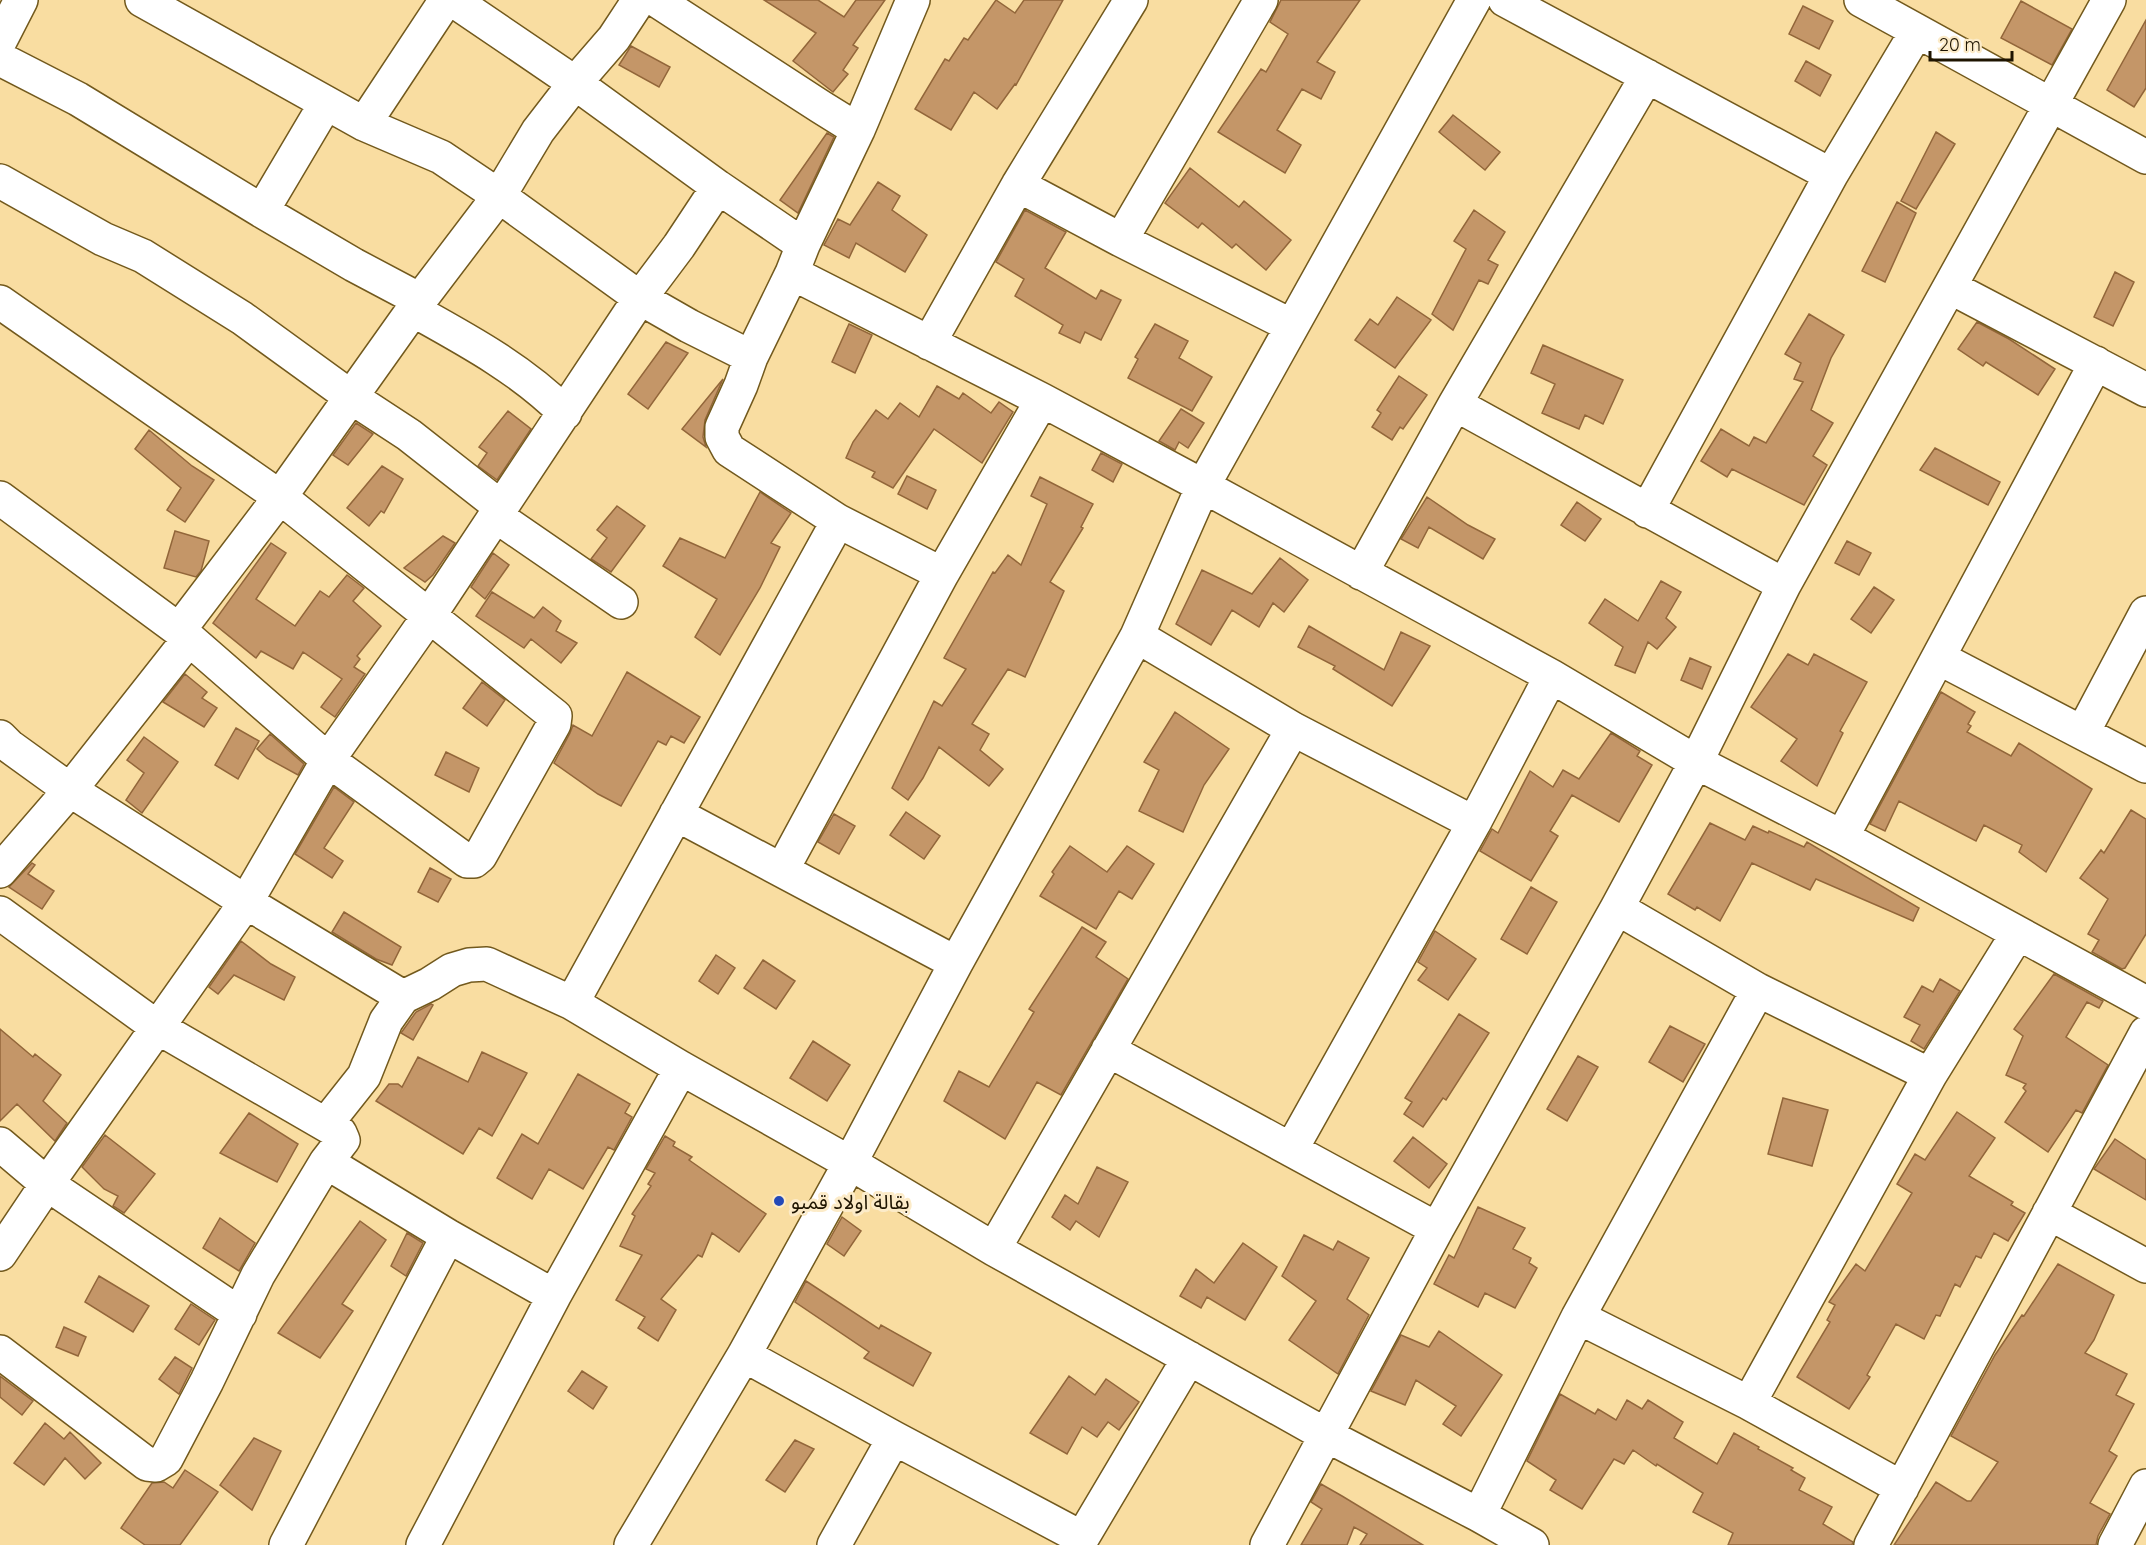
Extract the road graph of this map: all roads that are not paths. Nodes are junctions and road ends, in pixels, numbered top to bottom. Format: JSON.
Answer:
{"nodes":[{"id":1,"x":21,"y":0,"type":"edge"},
{"id":2,"x":142,"y":0,"type":"edge"},
{"id":3,"x":446,"y":0,"type":"edge"},
{"id":4,"x":453,"y":0,"type":"edge"},
{"id":5,"x":639,"y":0,"type":"edge"},
{"id":6,"x":656,"y":0,"type":"edge"},
{"id":7,"x":913,"y":0,"type":"edge"},
{"id":8,"x":1131,"y":0,"type":"edge"},
{"id":9,"x":1262,"y":0,"type":"edge"},
{"id":10,"x":1473,"y":0,"type":"edge"},
{"id":11,"x":1505,"y":0,"type":"edge"},
{"id":12,"x":1861,"y":0,"type":"edge"},
{"id":13,"x":2109,"y":0,"type":"edge"},
{"id":14,"x":1917,"y":31,"type":"junction"},
{"id":15,"x":0,"y":41,"type":"edge"},
{"id":16,"x":0,"y":59,"type":"edge"},
{"id":17,"x":1647,"y":76,"type":"junction"},
{"id":18,"x":575,"y":82,"type":"junction"},
{"id":19,"x":326,"y":102,"type":"junction"},
{"id":20,"x":2051,"y":105,"type":"junction"},
{"id":21,"x":364,"y":124,"type":"junction"},
{"id":22,"x":858,"y":130,"type":"junction"},
{"id":23,"x":2146,"y":157,"type":"edge"},
{"id":24,"x":1831,"y":175,"type":"junction"},
{"id":25,"x":0,"y":181,"type":"edge"},
{"id":26,"x":1018,"y":185,"type":"junction"},
{"id":27,"x":718,"y":187,"type":"junction"},
{"id":28,"x":499,"y":196,"type":"junction"},
{"id":29,"x":262,"y":211,"type":"junction"},
{"id":30,"x":1121,"y":240,"type":"junction"},
{"id":31,"x":798,"y":259,"type":"junction"},
{"id":32,"x":1950,"y":287,"type":"junction"},
{"id":33,"x":640,"y":298,"type":"junction"},
{"id":34,"x":0,"y":302,"type":"edge"},
{"id":35,"x":416,"y":305,"type":"junction"},
{"id":36,"x":1292,"y":326,"type":"junction"},
{"id":37,"x":929,"y":343,"type":"junction"},
{"id":38,"x":751,"y":357,"type":"junction"},
{"id":39,"x":2096,"y":363,"type":"junction"},
{"id":40,"x":2146,"y":390,"type":"edge"},
{"id":41,"x":351,"y":397,"type":"junction"},
{"id":42,"x":1042,"y":400,"type":"junction"},
{"id":43,"x":1455,"y":404,"type":"junction"},
{"id":44,"x":565,"y":413,"type":"junction"},
{"id":45,"x":1203,"y":486,"type":"junction"},
{"id":46,"x":280,"y":497,"type":"junction"},
{"id":47,"x":0,"y":498,"type":"edge"},
{"id":48,"x":499,"y":512,"type":"junction"},
{"id":49,"x":1647,"y":512,"type":"junction"},
{"id":50,"x":838,"y":521,"type":"junction"},
{"id":51,"x":1361,"y":573,"type":"junction"},
{"id":52,"x":942,"y":574,"type":"junction"},
{"id":53,"x":1784,"y":585,"type":"junction"},
{"id":54,"x":621,"y":602,"type":"dead end"},
{"id":55,"x":2146,"y":613,"type":"edge"},
{"id":56,"x":429,"y":616,"type":"junction"},
{"id":57,"x":184,"y":635,"type":"junction"},
{"id":58,"x":1137,"y":636,"type":"junction"},
{"id":59,"x":1939,"y":658,"type":"junction"},
{"id":60,"x":1551,"y":676,"type":"junction"},
{"id":61,"x":1293,"y":729,"type":"junction"},
{"id":62,"x":2084,"y":732,"type":"junction"},
{"id":63,"x":0,"y":737,"type":"edge"},
{"id":64,"x":328,"y":760,"type":"junction"},
{"id":65,"x":1696,"y":762,"type":"junction"},
{"id":66,"x":2146,"y":766,"type":"edge"},
{"id":67,"x":70,"y":790,"type":"junction"},
{"id":68,"x":676,"y":814,"type":"junction"},
{"id":69,"x":1474,"y":823,"type":"junction"},
{"id":70,"x":1842,"y":837,"type":"junction"},
{"id":71,"x":782,"y":870,"type":"junction"},
{"id":72,"x":0,"y":871,"type":"edge"},
{"id":73,"x":246,"y":902,"type":"junction"},
{"id":74,"x":1617,"y":908,"type":"junction"},
{"id":75,"x":0,"y":913,"type":"edge"},
{"id":76,"x":2018,"y":933,"type":"junction"},
{"id":77,"x":956,"y":963,"type":"junction"},
{"id":78,"x":1758,"y":990,"type":"junction"},
{"id":79,"x":403,"y":997,"type":"junction"},
{"id":80,"x":572,"y":1003,"type":"junction"},
{"id":81,"x":2146,"y":1004,"type":"edge"},
{"id":82,"x":157,"y":1027,"type":"junction"},
{"id":83,"x":2146,"y":1033,"type":"edge"},
{"id":84,"x":1108,"y":1050,"type":"junction"},
{"id":85,"x":681,"y":1068,"type":"junction"},
{"id":86,"x":1930,"y":1075,"type":"junction"},
{"id":87,"x":326,"y":1124,"type":"junction"},
{"id":88,"x":0,"y":1144,"type":"edge"},
{"id":89,"x":1292,"y":1148,"type":"junction"},
{"id":90,"x":326,"y":1162,"type":"junction"},
{"id":91,"x":850,"y":1163,"type":"junction"},
{"id":92,"x":47,"y":1184,"type":"junction"},
{"id":93,"x":2049,"y":1213,"type":"junction"},
{"id":94,"x":1437,"y":1228,"type":"junction"},
{"id":95,"x":448,"y":1236,"type":"junction"},
{"id":96,"x":994,"y":1249,"type":"junction"},
{"id":97,"x":0,"y":1254,"type":"edge"},
{"id":98,"x":2146,"y":1266,"type":"edge"},
{"id":99,"x":554,"y":1296,"type":"junction"},
{"id":100,"x":240,"y":1314,"type":"junction"},
{"id":101,"x":1578,"y":1317,"type":"junction"},
{"id":102,"x":0,"y":1352,"type":"edge"},
{"id":103,"x":744,"y":1355,"type":"junction"},
{"id":104,"x":1189,"y":1358,"type":"junction"},
{"id":105,"x":1749,"y":1403,"type":"junction"},
{"id":106,"x":1326,"y":1435,"type":"junction"},
{"id":107,"x":894,"y":1438,"type":"junction"},
{"id":108,"x":2146,"y":1486,"type":"edge"},
{"id":109,"x":1902,"y":1488,"type":"junction"},
{"id":110,"x":1479,"y":1515,"type":"junction"},
{"id":111,"x":296,"y":1541,"type":"edge"},
{"id":112,"x":1080,"y":1541,"type":"edge"},
{"id":113,"x":423,"y":1545,"type":"edge"},
{"id":114,"x":631,"y":1545,"type":"edge"},
{"id":115,"x":834,"y":1545,"type":"edge"},
{"id":116,"x":1267,"y":1545,"type":"edge"},
{"id":117,"x":1532,"y":1545,"type":"edge"},
{"id":118,"x":1872,"y":1545,"type":"edge"},
{"id":119,"x":2116,"y":1545,"type":"edge"}],
"edges":[{"from":1,"to":15,"type":"street"},
{"from":2,"to":19,"type":"street"},
{"from":3,"to":21,"type":"street"},
{"from":4,"to":18,"type":"street"},
{"from":5,"to":18,"type":"street"},
{"from":6,"to":22,"type":"street"},
{"from":7,"to":22,"type":"street"},
{"from":8,"to":26,"type":"street"},
{"from":9,"to":30,"type":"street"},
{"from":10,"to":36,"type":"street"},
{"from":11,"to":17,"type":"street"},
{"from":12,"to":14,"type":"street"},
{"from":13,"to":20,"type":"street"},
{"from":14,"to":20,"type":"street"},
{"from":14,"to":24,"type":"street"},
{"from":16,"to":29,"type":"street"},
{"from":17,"to":24,"type":"street"},
{"from":17,"to":43,"type":"street"},
{"from":18,"to":27,"type":"street"},
{"from":18,"to":28,"type":"street"},
{"from":19,"to":21,"type":"street"},
{"from":19,"to":29,"type":"street"},
{"from":20,"to":23,"type":"street"},
{"from":20,"to":32,"type":"street"},
{"from":21,"to":28,"type":"street"},
{"from":22,"to":31,"type":"street"},
{"from":24,"to":49,"type":"street"},
{"from":25,"to":41,"type":"street"},
{"from":26,"to":30,"type":"street"},
{"from":26,"to":37,"type":"street"},
{"from":27,"to":31,"type":"street"},
{"from":27,"to":33,"type":"street"},
{"from":28,"to":33,"type":"street"},
{"from":28,"to":35,"type":"street"},
{"from":29,"to":35,"type":"street"},
{"from":30,"to":36,"type":"street"},
{"from":31,"to":37,"type":"street"},
{"from":31,"to":38,"type":"street"},
{"from":32,"to":39,"type":"street"},
{"from":32,"to":53,"type":"street"},
{"from":33,"to":38,"type":"street"},
{"from":33,"to":44,"type":"street"},
{"from":34,"to":46,"type":"street"},
{"from":35,"to":41,"type":"street"},
{"from":35,"to":44,"type":"street"},
{"from":36,"to":45,"type":"street"},
{"from":37,"to":42,"type":"street"},
{"from":38,"to":50,"type":"street"},
{"from":39,"to":40,"type":"street"},
{"from":39,"to":59,"type":"street"},
{"from":41,"to":46,"type":"street"},
{"from":41,"to":48,"type":"street"},
{"from":42,"to":45,"type":"street"},
{"from":42,"to":52,"type":"street"},
{"from":43,"to":49,"type":"street"},
{"from":43,"to":51,"type":"street"},
{"from":44,"to":48,"type":"street"},
{"from":45,"to":51,"type":"street"},
{"from":45,"to":58,"type":"street"},
{"from":46,"to":56,"type":"street"},
{"from":46,"to":57,"type":"street"},
{"from":47,"to":57,"type":"street"},
{"from":48,"to":54,"type":"street"},
{"from":48,"to":56,"type":"street"},
{"from":49,"to":53,"type":"street"},
{"from":50,"to":52,"type":"street"},
{"from":50,"to":68,"type":"street"},
{"from":51,"to":60,"type":"street"},
{"from":52,"to":71,"type":"street"},
{"from":53,"to":65,"type":"street"},
{"from":55,"to":62,"type":"street"},
{"from":56,"to":64,"type":"street"},
{"from":56,"to":64,"type":"street"},
{"from":57,"to":64,"type":"street"},
{"from":57,"to":67,"type":"street"},
{"from":58,"to":61,"type":"street"},
{"from":58,"to":77,"type":"street"},
{"from":59,"to":62,"type":"street"},
{"from":59,"to":70,"type":"street"},
{"from":60,"to":65,"type":"street"},
{"from":60,"to":69,"type":"street"},
{"from":61,"to":69,"type":"street"},
{"from":61,"to":84,"type":"street"},
{"from":62,"to":66,"type":"street"},
{"from":63,"to":67,"type":"street"},
{"from":64,"to":73,"type":"street"},
{"from":65,"to":70,"type":"street"},
{"from":65,"to":74,"type":"street"},
{"from":67,"to":72,"type":"street"},
{"from":67,"to":73,"type":"street"},
{"from":68,"to":71,"type":"street"},
{"from":68,"to":80,"type":"street"},
{"from":69,"to":89,"type":"street"},
{"from":70,"to":76,"type":"street"},
{"from":71,"to":77,"type":"street"},
{"from":73,"to":79,"type":"street"},
{"from":73,"to":82,"type":"street"},
{"from":74,"to":78,"type":"street"},
{"from":74,"to":94,"type":"street"},
{"from":75,"to":82,"type":"street"},
{"from":76,"to":81,"type":"street"},
{"from":76,"to":86,"type":"street"},
{"from":77,"to":91,"type":"street"},
{"from":78,"to":86,"type":"street"},
{"from":78,"to":101,"type":"street"},
{"from":79,"to":80,"type":"street"},
{"from":79,"to":87,"type":"street"},
{"from":80,"to":85,"type":"street"},
{"from":82,"to":87,"type":"street"},
{"from":82,"to":92,"type":"street"},
{"from":83,"to":93,"type":"street"},
{"from":84,"to":89,"type":"street"},
{"from":84,"to":96,"type":"street"},
{"from":85,"to":91,"type":"street"},
{"from":85,"to":99,"type":"street"},
{"from":86,"to":105,"type":"street"},
{"from":87,"to":90,"type":"street"},
{"from":88,"to":92,"type":"street"},
{"from":89,"to":94,"type":"street"},
{"from":90,"to":95,"type":"street"},
{"from":90,"to":100,"type":"street"},
{"from":91,"to":96,"type":"street"},
{"from":91,"to":103,"type":"street"},
{"from":92,"to":97,"type":"street"},
{"from":92,"to":100,"type":"street"},
{"from":93,"to":98,"type":"street"},
{"from":93,"to":109,"type":"street"},
{"from":94,"to":106,"type":"street"},
{"from":95,"to":99,"type":"street"},
{"from":95,"to":111,"type":"street"},
{"from":96,"to":104,"type":"street"},
{"from":99,"to":113,"type":"street"},
{"from":100,"to":102,"type":"street"},
{"from":101,"to":105,"type":"street"},
{"from":101,"to":110,"type":"street"},
{"from":103,"to":107,"type":"street"},
{"from":103,"to":114,"type":"street"},
{"from":104,"to":106,"type":"street"},
{"from":104,"to":112,"type":"street"},
{"from":105,"to":109,"type":"street"},
{"from":106,"to":110,"type":"street"},
{"from":106,"to":116,"type":"street"},
{"from":107,"to":112,"type":"street"},
{"from":107,"to":115,"type":"street"},
{"from":108,"to":119,"type":"street"},
{"from":109,"to":118,"type":"street"},
{"from":110,"to":117,"type":"street"}]}
